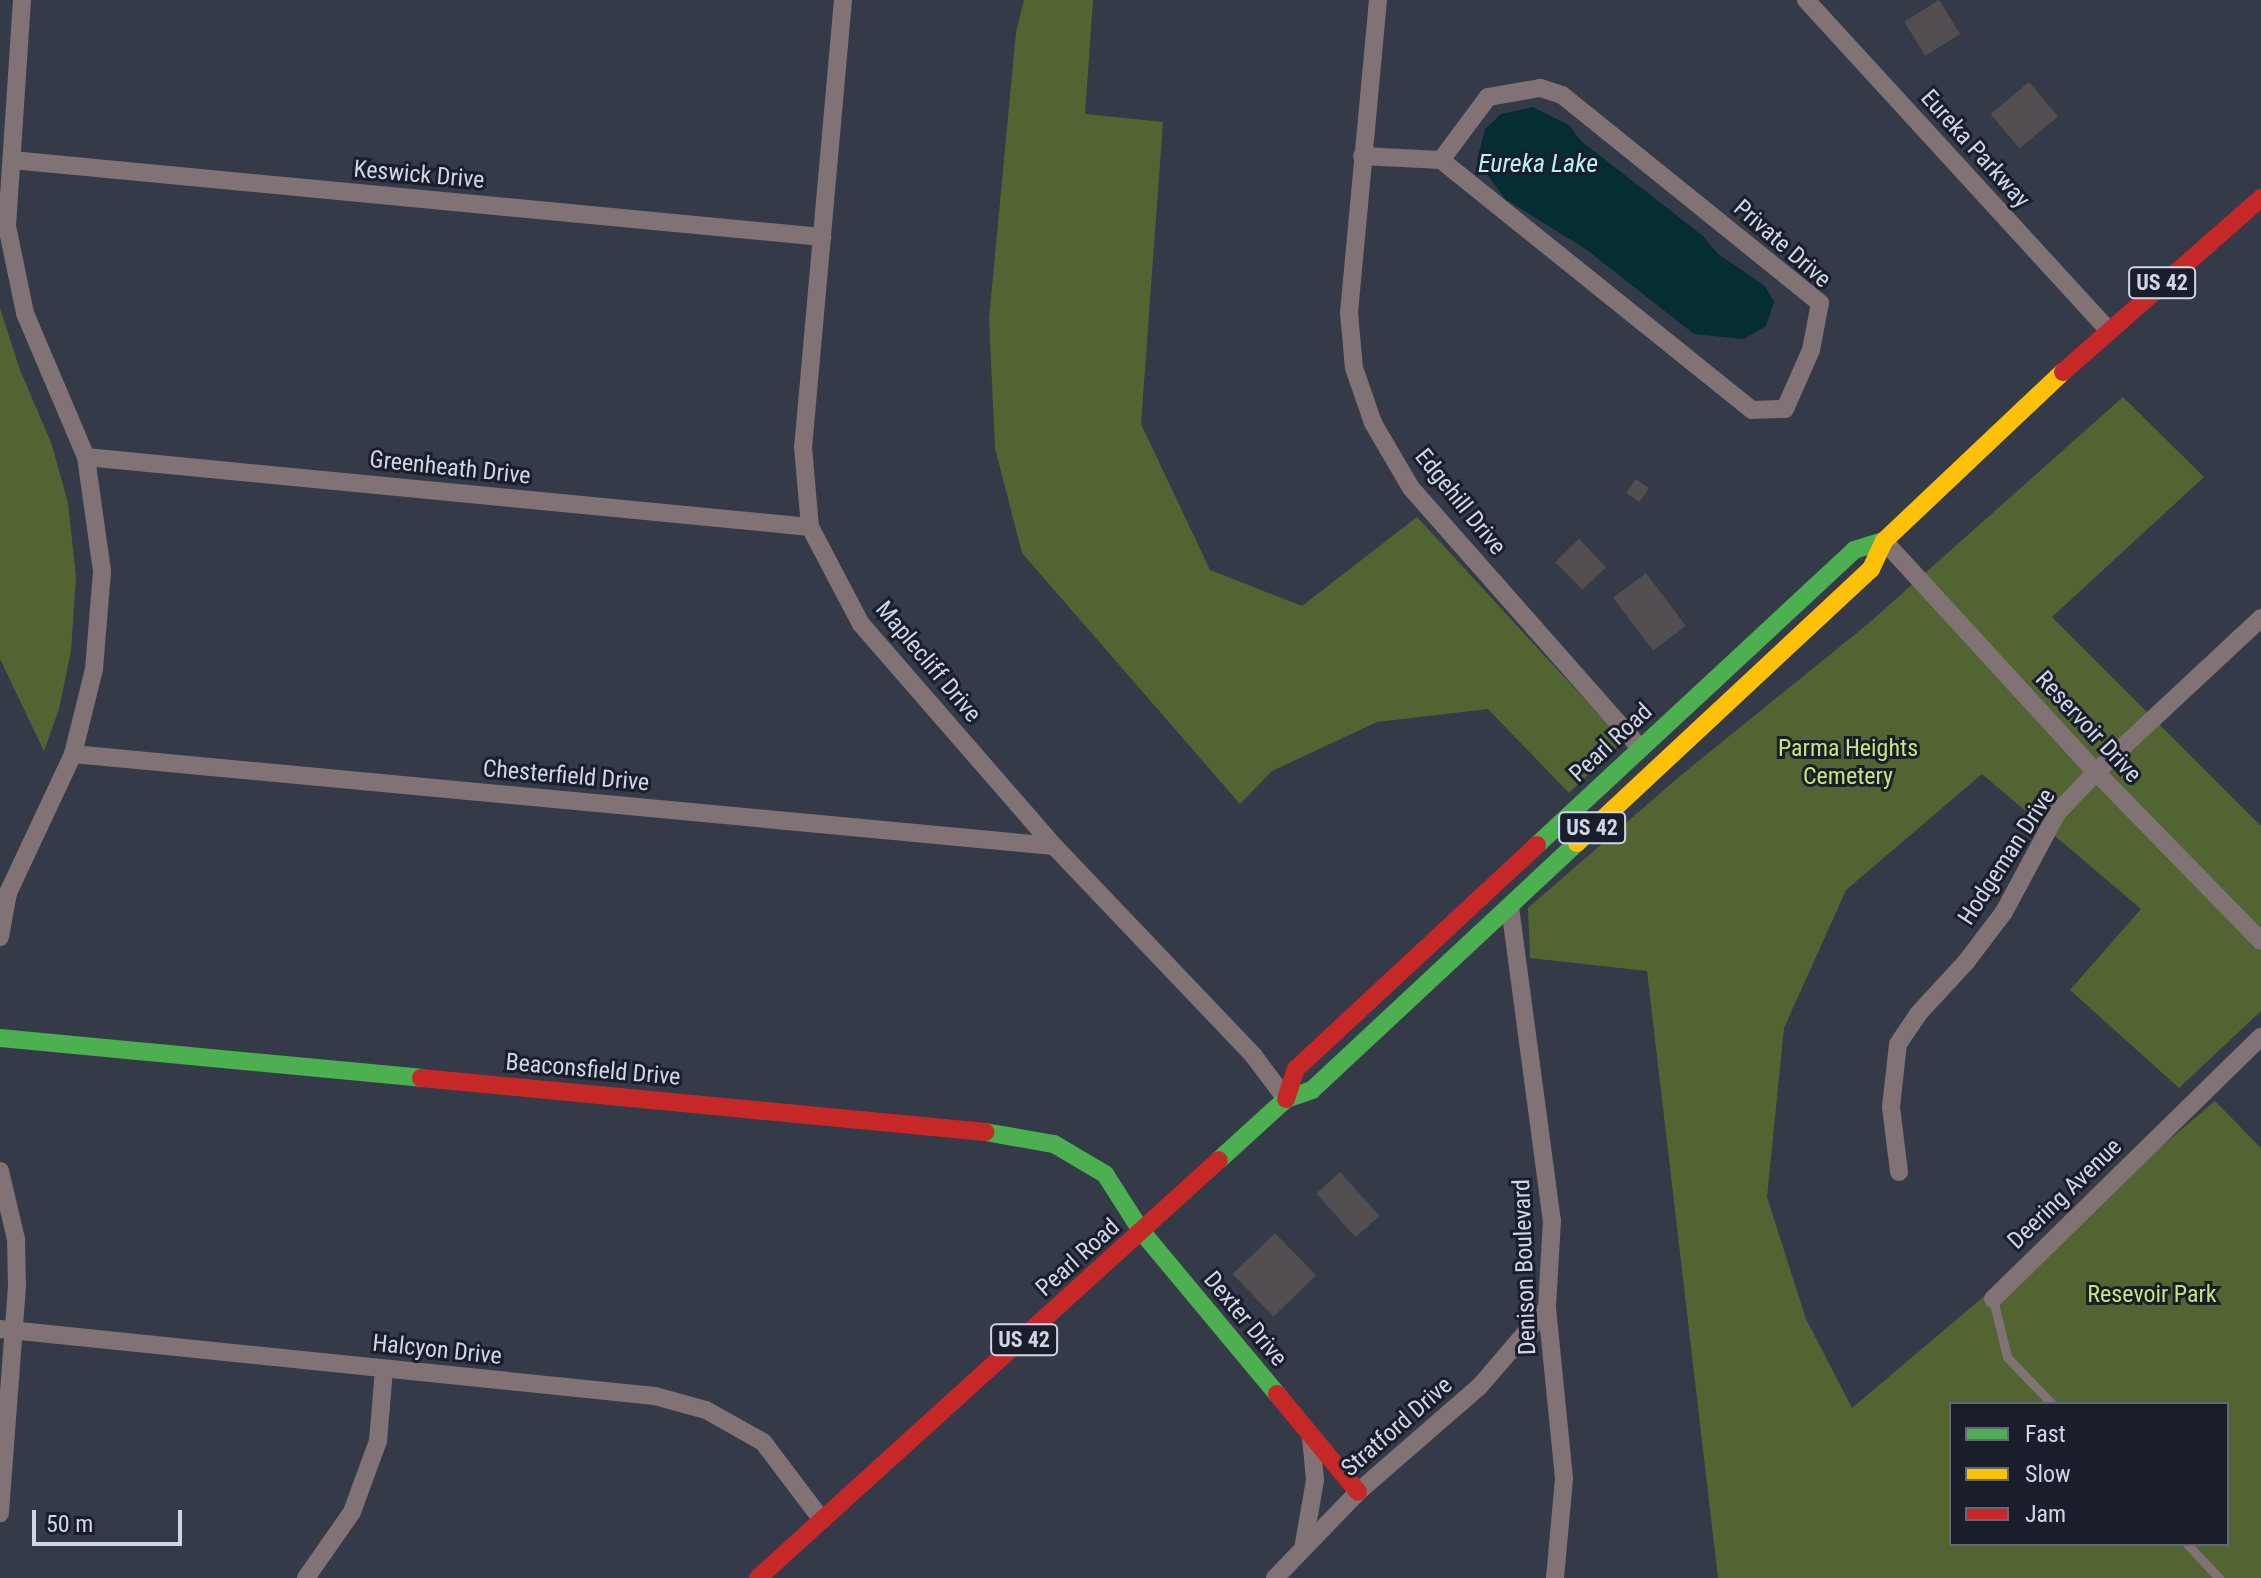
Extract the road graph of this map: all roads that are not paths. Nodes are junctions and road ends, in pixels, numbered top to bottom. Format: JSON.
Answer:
{"nodes":[{"id":1,"x":22,"y":0,"type":"edge"},
{"id":2,"x":843,"y":0,"type":"edge"},
{"id":3,"x":1378,"y":0,"type":"edge"},
{"id":4,"x":1806,"y":0,"type":"edge"},
{"id":5,"x":1362,"y":156,"type":"junction"},
{"id":6,"x":12,"y":160,"type":"junction"},
{"id":7,"x":1441,"y":160,"type":"junction"},
{"id":8,"x":2261,"y":198,"type":"edge"},
{"id":9,"x":822,"y":237,"type":"junction"},
{"id":10,"x":2108,"y":330,"type":"junction"},
{"id":11,"x":86,"y":457,"type":"junction"},
{"id":12,"x":810,"y":527,"type":"junction"},
{"id":13,"x":1884,"y":541,"type":"junction"},
{"id":14,"x":2261,"y":618,"type":"edge"},
{"id":15,"x":1640,"y":748,"type":"junction"},
{"id":16,"x":73,"y":754,"type":"junction"},
{"id":17,"x":2096,"y":772,"type":"junction"},
{"id":18,"x":1054,"y":846,"type":"junction"},
{"id":19,"x":1510,"y":907,"type":"junction"},
{"id":20,"x":0,"y":937,"type":"edge"},
{"id":21,"x":2261,"y":941,"type":"edge"},
{"id":22,"x":2261,"y":1037,"type":"edge"},
{"id":23,"x":0,"y":1038,"type":"edge"},
{"id":24,"x":1286,"y":1099,"type":"junction"},
{"id":25,"x":0,"y":1171,"type":"edge"},
{"id":26,"x":1899,"y":1172,"type":"dead end"},
{"id":27,"x":1142,"y":1232,"type":"junction"},
{"id":28,"x":1993,"y":1299,"type":"joint"},
{"id":29,"x":1547,"y":1308,"type":"junction"},
{"id":30,"x":8,"y":1330,"type":"edge"},
{"id":31,"x":384,"y":1369,"type":"junction"},
{"id":32,"x":2050,"y":1402,"type":"edge"},
{"id":33,"x":1311,"y":1437,"type":"junction"},
{"id":34,"x":1358,"y":1492,"type":"junction"},
{"id":35,"x":0,"y":1513,"type":"edge"},
{"id":36,"x":822,"y":1520,"type":"junction"},
{"id":37,"x":2189,"y":1546,"type":"edge"},
{"id":38,"x":1303,"y":1549,"type":"junction"},
{"id":39,"x":306,"y":1578,"type":"edge"},
{"id":40,"x":758,"y":1578,"type":"edge"},
{"id":41,"x":1275,"y":1578,"type":"edge"},
{"id":42,"x":1555,"y":1578,"type":"edge"},
{"id":43,"x":2219,"y":1578,"type":"edge"}],
"edges":[{"from":1,"to":6,"type":"street"},
{"from":2,"to":9,"type":"street","name":"Maplecliff Drive"},
{"from":3,"to":5,"type":"street","name":"Edgehill Drive"},
{"from":4,"to":10,"type":"street","name":"Eureka Parkway"},
{"from":5,"to":7,"type":"street"},
{"from":5,"to":15,"type":"street","name":"Edgehill Drive"},
{"from":6,"to":9,"type":"street","name":"Keswick Drive"},
{"from":6,"to":11,"type":"street"},
{"from":7,"to":7,"type":"street","name":"Private Drive"},
{"from":8,"to":10,"type":"main road","name":"Pearl Road","number":"US 42"},
{"from":9,"to":12,"type":"street","name":"Maplecliff Drive"},
{"from":10,"to":13,"type":"main road","name":"Pearl Road","number":"US 42"},
{"from":11,"to":12,"type":"street","name":"Greenheath Drive"},
{"from":11,"to":16,"type":"street"},
{"from":12,"to":18,"type":"street","name":"Maplecliff Drive"},
{"from":13,"to":15,"type":"main road","name":"Pearl Road","number":"US 42"},
{"from":13,"to":17,"type":"street","name":"Reservoir Drive"},
{"from":13,"to":19,"type":"main road","name":"Pearl Road","number":"US 42"},
{"from":14,"to":17,"type":"street","name":"Hodgeman Drive"},
{"from":15,"to":24,"type":"main road","name":"Pearl Road","number":"US 42"},
{"from":16,"to":18,"type":"street","name":"Chesterfield Drive"},
{"from":16,"to":20,"type":"street"},
{"from":17,"to":21,"type":"street","name":"Reservoir Drive"},
{"from":17,"to":26,"type":"street","name":"Hodgeman Drive"},
{"from":18,"to":24,"type":"street","name":"Maplecliff Drive"},
{"from":19,"to":24,"type":"main road","name":"Pearl Road","number":"US 42"},
{"from":19,"to":29,"type":"street","name":"Denison Boulevard"},
{"from":22,"to":28,"type":"street","name":"Deering Avenue"},
{"from":23,"to":27,"type":"main road","name":"Beaconsfield Drive"},
{"from":24,"to":27,"type":"main road","name":"Pearl Road","number":"US 42"},
{"from":25,"to":30,"type":"street"},
{"from":27,"to":33,"type":"main road","name":"Dexter Drive"},
{"from":27,"to":36,"type":"main road","name":"Pearl Road","number":"US 42"},
{"from":28,"to":32,"type":"lane","name":"Deering Avenue"},
{"from":29,"to":34,"type":"street","name":"Stratford Drive"},
{"from":29,"to":42,"type":"street","name":"Denison Boulevard"},
{"from":30,"to":31,"type":"street","name":"Halcyon Drive"},
{"from":30,"to":35,"type":"street"},
{"from":31,"to":36,"type":"street","name":"Halcyon Drive"},
{"from":31,"to":39,"type":"street"},
{"from":33,"to":34,"type":"main road","name":"Dexter Drive"},
{"from":33,"to":38,"type":"street"},
{"from":34,"to":38,"type":"street","name":"Stratford Drive"},
{"from":36,"to":40,"type":"main road","name":"Pearl Road","number":"US 42"},
{"from":37,"to":43,"type":"lane"},
{"from":38,"to":41,"type":"street","name":"Stratford Drive"}]}
